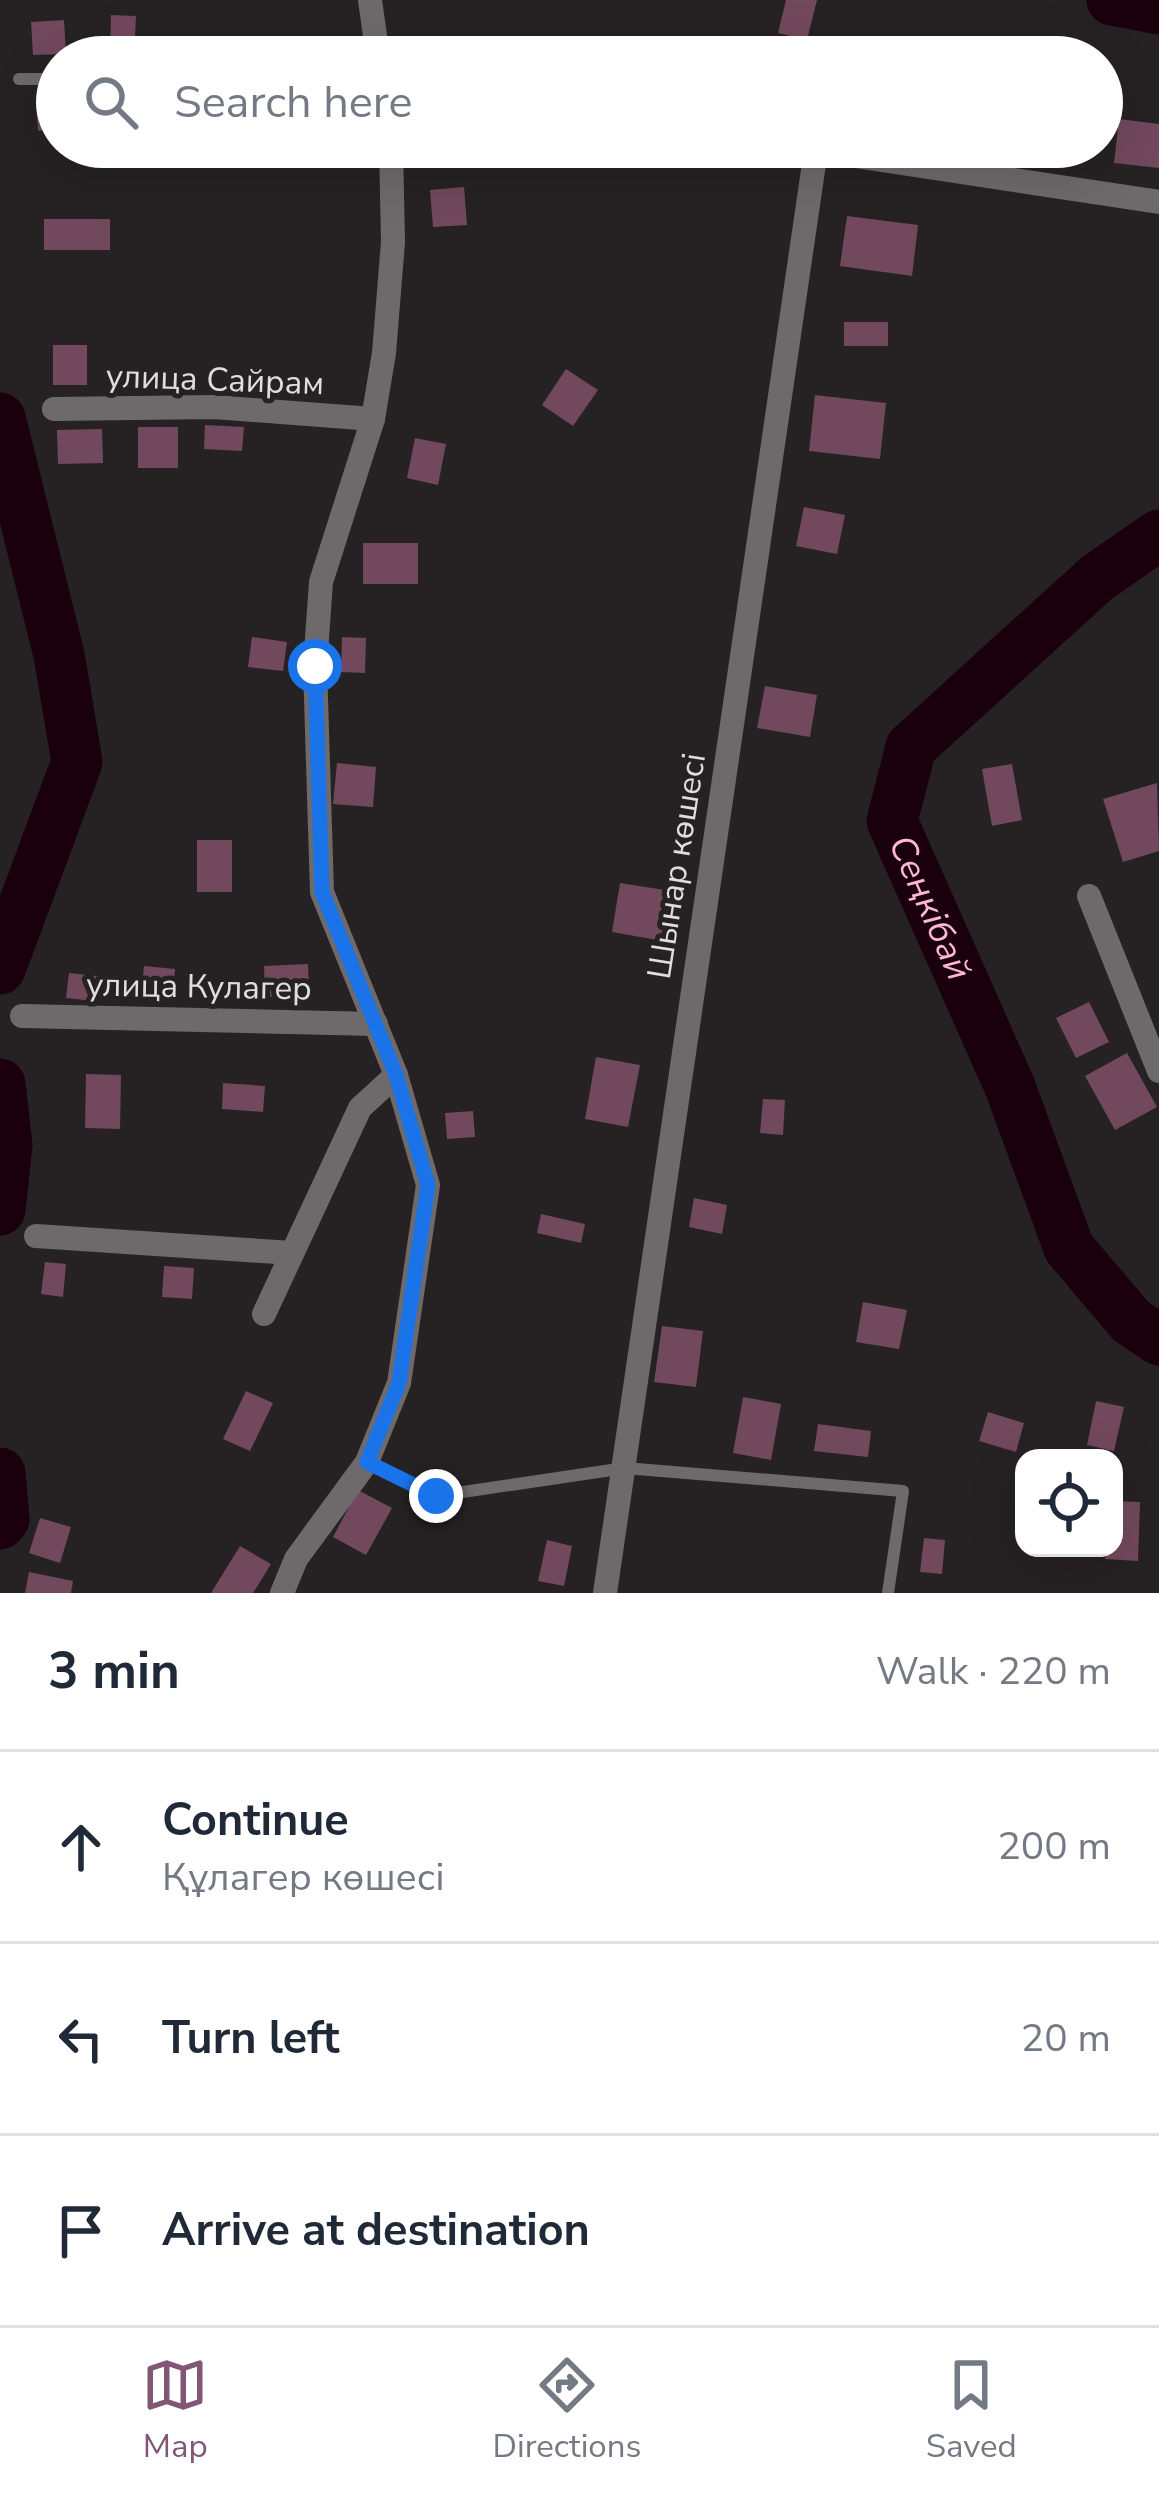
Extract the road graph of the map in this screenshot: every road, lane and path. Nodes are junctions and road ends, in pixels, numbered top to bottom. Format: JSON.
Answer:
{"nodes":[{"id":1,"x":370,"y":0,"type":"edge"},
{"id":2,"x":374,"y":36,"type":"edge"},
{"id":3,"x":19,"y":80,"type":"dead end"},
{"id":4,"x":36,"y":80,"type":"edge"},
{"id":5,"x":391,"y":168,"type":"edge"},
{"id":6,"x":803,"y":168,"type":"edge"},
{"id":7,"x":937,"y":168,"type":"edge"},
{"id":8,"x":1159,"y":202,"type":"edge"},
{"id":9,"x":54,"y":409,"type":"dead end"},
{"id":10,"x":373,"y":419,"type":"junction"},
{"id":11,"x":1089,"y":896,"type":"dead end"},
{"id":12,"x":22,"y":1016,"type":"dead end"},
{"id":13,"x":376,"y":1024,"type":"junction"},
{"id":14,"x":1159,"y":1071,"type":"edge"},
{"id":15,"x":396,"y":1075,"type":"junction"},
{"id":16,"x":36,"y":1237,"type":"dead end"},
{"id":17,"x":292,"y":1253,"type":"junction"},
{"id":18,"x":264,"y":1314,"type":"dead end"},
{"id":19,"x":367,"y":1462,"type":"junction"},
{"id":20,"x":625,"y":1468,"type":"junction"},
{"id":21,"x":282,"y":1593,"type":"edge"},
{"id":22,"x":604,"y":1593,"type":"edge"},
{"id":23,"x":888,"y":1593,"type":"edge"}],
"edges":[{"from":1,"to":2,"type":"street"},
{"from":3,"to":4,"type":"lane"},
{"from":5,"to":10,"type":"street"},
{"from":6,"to":20,"type":"street","name":"Шынар көшесі"},
{"from":7,"to":8,"type":"street"},
{"from":9,"to":10,"type":"street","name":"улица Сайрам"},
{"from":10,"to":13,"type":"street"},
{"from":11,"to":14,"type":"street"},
{"from":12,"to":13,"type":"street","name":"улица Кулагер"},
{"from":13,"to":15,"type":"street"},
{"from":15,"to":17,"type":"street"},
{"from":15,"to":19,"type":"street"},
{"from":16,"to":17,"type":"street"},
{"from":17,"to":18,"type":"street"},
{"from":19,"to":20,"type":"lane"},
{"from":19,"to":21,"type":"street"},
{"from":20,"to":22,"type":"street","name":"Шынар көшесі"},
{"from":20,"to":23,"type":"lane"}]}
